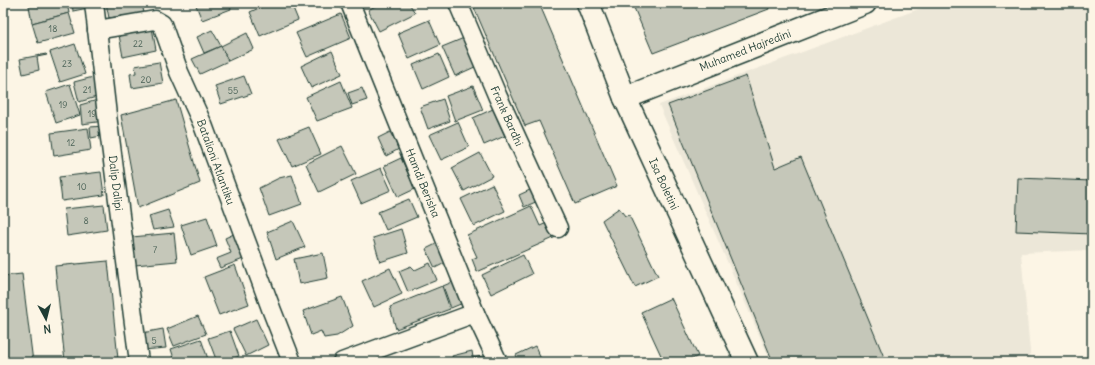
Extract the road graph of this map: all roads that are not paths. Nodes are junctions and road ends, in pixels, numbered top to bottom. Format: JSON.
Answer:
{"nodes":[{"id":1,"x":94,"y":3,"type":"edge"},
{"id":2,"x":350,"y":3,"type":"edge"},
{"id":3,"x":458,"y":3,"type":"edge"},
{"id":4,"x":588,"y":3,"type":"edge"},
{"id":5,"x":865,"y":3,"type":"edge"},
{"id":6,"x":97,"y":30,"type":"junction"},
{"id":7,"x":625,"y":98,"type":"junction"},
{"id":8,"x":558,"y":228,"type":"dead end"},
{"id":9,"x":475,"y":313,"type":"junction"},
{"id":10,"x":139,"y":362,"type":"edge"},
{"id":11,"x":292,"y":362,"type":"edge"},
{"id":12,"x":342,"y":362,"type":"edge"},
{"id":13,"x":498,"y":362,"type":"edge"},
{"id":14,"x":747,"y":362,"type":"edge"}],
"edges":[{"from":1,"to":6,"type":"street","name":"Dalip Dalipi"},
{"from":2,"to":9,"type":"street","name":"Hamdi Berisha"},
{"from":3,"to":8,"type":"street","name":"Frank Bardhi"},
{"from":4,"to":7,"type":"street","name":"Isa Boletini"},
{"from":5,"to":7,"type":"street","name":"Muhamed Hajredini"},
{"from":6,"to":10,"type":"street","name":"Dalip Dalipi"},
{"from":6,"to":11,"type":"street","name":"Batalioni Atlantiku"},
{"from":7,"to":14,"type":"street","name":"Isa Boletini"},
{"from":9,"to":12,"type":"street"},
{"from":9,"to":13,"type":"street","name":"Hamdi Berisha"}]}
